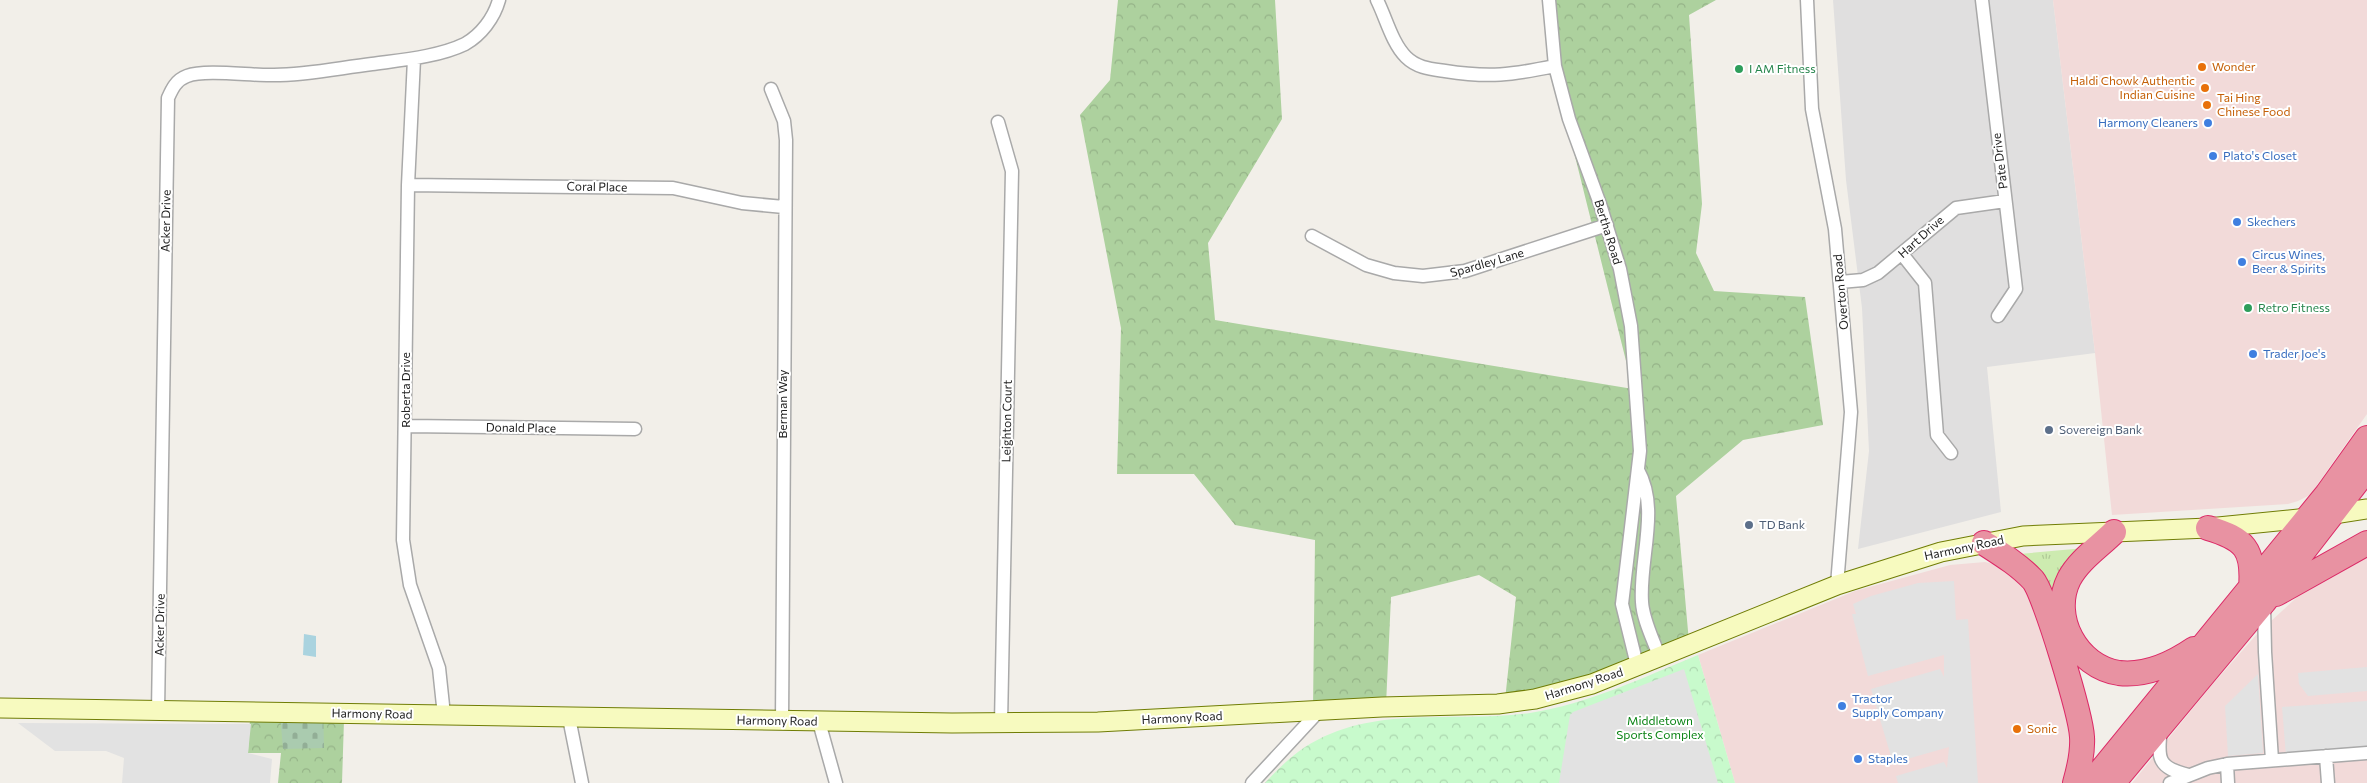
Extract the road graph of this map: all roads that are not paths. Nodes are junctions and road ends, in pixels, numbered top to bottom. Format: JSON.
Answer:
{"nodes":[{"id":1,"x":499,"y":0,"type":"edge"},
{"id":2,"x":1377,"y":0,"type":"edge"},
{"id":3,"x":1550,"y":0,"type":"edge"},
{"id":4,"x":1807,"y":0,"type":"edge"},
{"id":5,"x":1982,"y":0,"type":"edge"},
{"id":6,"x":414,"y":59,"type":"junction"},
{"id":7,"x":1555,"y":66,"type":"junction"},
{"id":8,"x":771,"y":89,"type":"dead end"},
{"id":9,"x":998,"y":122,"type":"dead end"},
{"id":10,"x":408,"y":185,"type":"junction"},
{"id":11,"x":2005,"y":201,"type":"junction"},
{"id":12,"x":784,"y":207,"type":"junction"},
{"id":13,"x":1607,"y":225,"type":"junction"},
{"id":14,"x":1312,"y":236,"type":"dead end"},
{"id":15,"x":1902,"y":254,"type":"junction"},
{"id":16,"x":1840,"y":282,"type":"junction"},
{"id":17,"x":1998,"y":316,"type":"dead end"},
{"id":18,"x":407,"y":426,"type":"junction"},
{"id":19,"x":635,"y":429,"type":"dead end"},
{"id":20,"x":2367,"y":438,"type":"edge"},
{"id":21,"x":1951,"y":452,"type":"dead end"},
{"id":22,"x":2367,"y":469,"type":"edge"},
{"id":23,"x":1638,"y":470,"type":"junction"},
{"id":24,"x":2367,"y":509,"type":"edge"},
{"id":25,"x":2334,"y":514,"type":"junction"},
{"id":26,"x":2308,"y":518,"type":"junction"},
{"id":27,"x":2208,"y":528,"type":"junction"},
{"id":28,"x":2114,"y":532,"type":"junction"},
{"id":29,"x":1984,"y":543,"type":"junction"},
{"id":30,"x":2367,"y":543,"type":"edge"},
{"id":31,"x":1837,"y":584,"type":"junction"},
{"id":32,"x":2258,"y":595,"type":"junction"},
{"id":33,"x":2208,"y":640,"type":"junction"},
{"id":34,"x":1660,"y":656,"type":"junction"},
{"id":35,"x":1637,"y":665,"type":"junction"},
{"id":36,"x":0,"y":708,"type":"edge"},
{"id":37,"x":1319,"y":711,"type":"junction"},
{"id":38,"x":158,"y":712,"type":"junction"},
{"id":39,"x":444,"y":715,"type":"junction"},
{"id":40,"x":569,"y":718,"type":"junction"},
{"id":41,"x":782,"y":721,"type":"junction"},
{"id":42,"x":820,"y":722,"type":"junction"},
{"id":43,"x":1001,"y":723,"type":"junction"},
{"id":44,"x":2162,"y":725,"type":"junction"},
{"id":45,"x":2367,"y":752,"type":"edge"},
{"id":46,"x":2326,"y":756,"type":"junction"},
{"id":47,"x":2272,"y":760,"type":"junction"},
{"id":48,"x":2227,"y":764,"type":"junction"},
{"id":49,"x":2189,"y":775,"type":"junction"},
{"id":50,"x":582,"y":783,"type":"edge"},
{"id":51,"x":836,"y":783,"type":"edge"},
{"id":52,"x":1252,"y":783,"type":"edge"},
{"id":53,"x":2075,"y":783,"type":"edge"},
{"id":54,"x":2091,"y":783,"type":"edge"},
{"id":55,"x":2114,"y":783,"type":"edge"},
{"id":56,"x":2170,"y":783,"type":"edge"},
{"id":57,"x":2228,"y":783,"type":"edge"},
{"id":58,"x":2328,"y":783,"type":"edge"}],
"edges":[{"from":1,"to":6,"type":"street","name":"Acker Drive"},
{"from":2,"to":7,"type":"street"},
{"from":3,"to":7,"type":"street","name":"Bertha Road"},
{"from":4,"to":16,"type":"street","name":"Overton Road"},
{"from":5,"to":11,"type":"street","name":"Pate Drive"},
{"from":6,"to":10,"type":"street","name":"Roberta Drive"},
{"from":6,"to":38,"type":"street","name":"Acker Drive"},
{"from":7,"to":13,"type":"street","name":"Bertha Road"},
{"from":8,"to":12,"type":"street","name":"Berman Way"},
{"from":9,"to":43,"type":"street","name":"Leighton Court"},
{"from":10,"to":12,"type":"street","name":"Coral Place"},
{"from":10,"to":18,"type":"street","name":"Roberta Drive"},
{"from":11,"to":15,"type":"street","name":"Hart Drive"},
{"from":11,"to":17,"type":"street","name":"Pate Drive"},
{"from":12,"to":41,"type":"street","name":"Berman Way"},
{"from":13,"to":14,"type":"street","name":"Spardley Lane"},
{"from":13,"to":23,"type":"street","name":"Bertha Road"},
{"from":15,"to":16,"type":"street","name":"Hart Drive"},
{"from":15,"to":21,"type":"street"},
{"from":16,"to":31,"type":"street","name":"Overton Road"},
{"from":18,"to":19,"type":"street","name":"Donald Place"},
{"from":18,"to":39,"type":"street","name":"Roberta Drive"},
{"from":20,"to":26,"type":"highway"},
{"from":22,"to":25,"type":"highway"},
{"from":23,"to":34,"type":"street","name":"Bertha Road"},
{"from":23,"to":35,"type":"street","name":"Bertha Road"},
{"from":24,"to":25,"type":"street","name":"Harmony Road"},
{"from":25,"to":26,"type":"street","name":"Harmony Road"},
{"from":25,"to":32,"type":"highway"},
{"from":26,"to":27,"type":"street","name":"Harmony Road"},
{"from":26,"to":32,"type":"highway"},
{"from":27,"to":28,"type":"street","name":"Harmony Road"},
{"from":27,"to":32,"type":"highway"},
{"from":28,"to":29,"type":"street","name":"Harmony Road"},
{"from":28,"to":33,"type":"highway"},
{"from":29,"to":31,"type":"street","name":"Harmony Road"},
{"from":29,"to":53,"type":"highway"},
{"from":30,"to":32,"type":"highway"},
{"from":31,"to":34,"type":"street","name":"Harmony Road"},
{"from":32,"to":33,"type":"highway"},
{"from":32,"to":44,"type":"highway"},
{"from":32,"to":47,"type":"street"},
{"from":33,"to":54,"type":"highway"},
{"from":34,"to":35,"type":"street","name":"Harmony Road"},
{"from":35,"to":37,"type":"street","name":"Harmony Road"},
{"from":36,"to":38,"type":"street","name":"Harmony Road"},
{"from":37,"to":43,"type":"street","name":"Harmony Road"},
{"from":37,"to":52,"type":"street"},
{"from":38,"to":39,"type":"street","name":"Harmony Road"},
{"from":39,"to":40,"type":"street","name":"Harmony Road"},
{"from":40,"to":41,"type":"street","name":"Harmony Road"},
{"from":40,"to":50,"type":"street"},
{"from":41,"to":42,"type":"street","name":"Harmony Road"},
{"from":42,"to":43,"type":"street","name":"Harmony Road"},
{"from":42,"to":51,"type":"street"},
{"from":44,"to":49,"type":"street"},
{"from":44,"to":55,"type":"highway"},
{"from":45,"to":46,"type":"street"},
{"from":46,"to":47,"type":"street"},
{"from":46,"to":58,"type":"street"},
{"from":47,"to":48,"type":"street"},
{"from":48,"to":49,"type":"street"},
{"from":48,"to":57,"type":"street"},
{"from":49,"to":56,"type":"street"}]}
